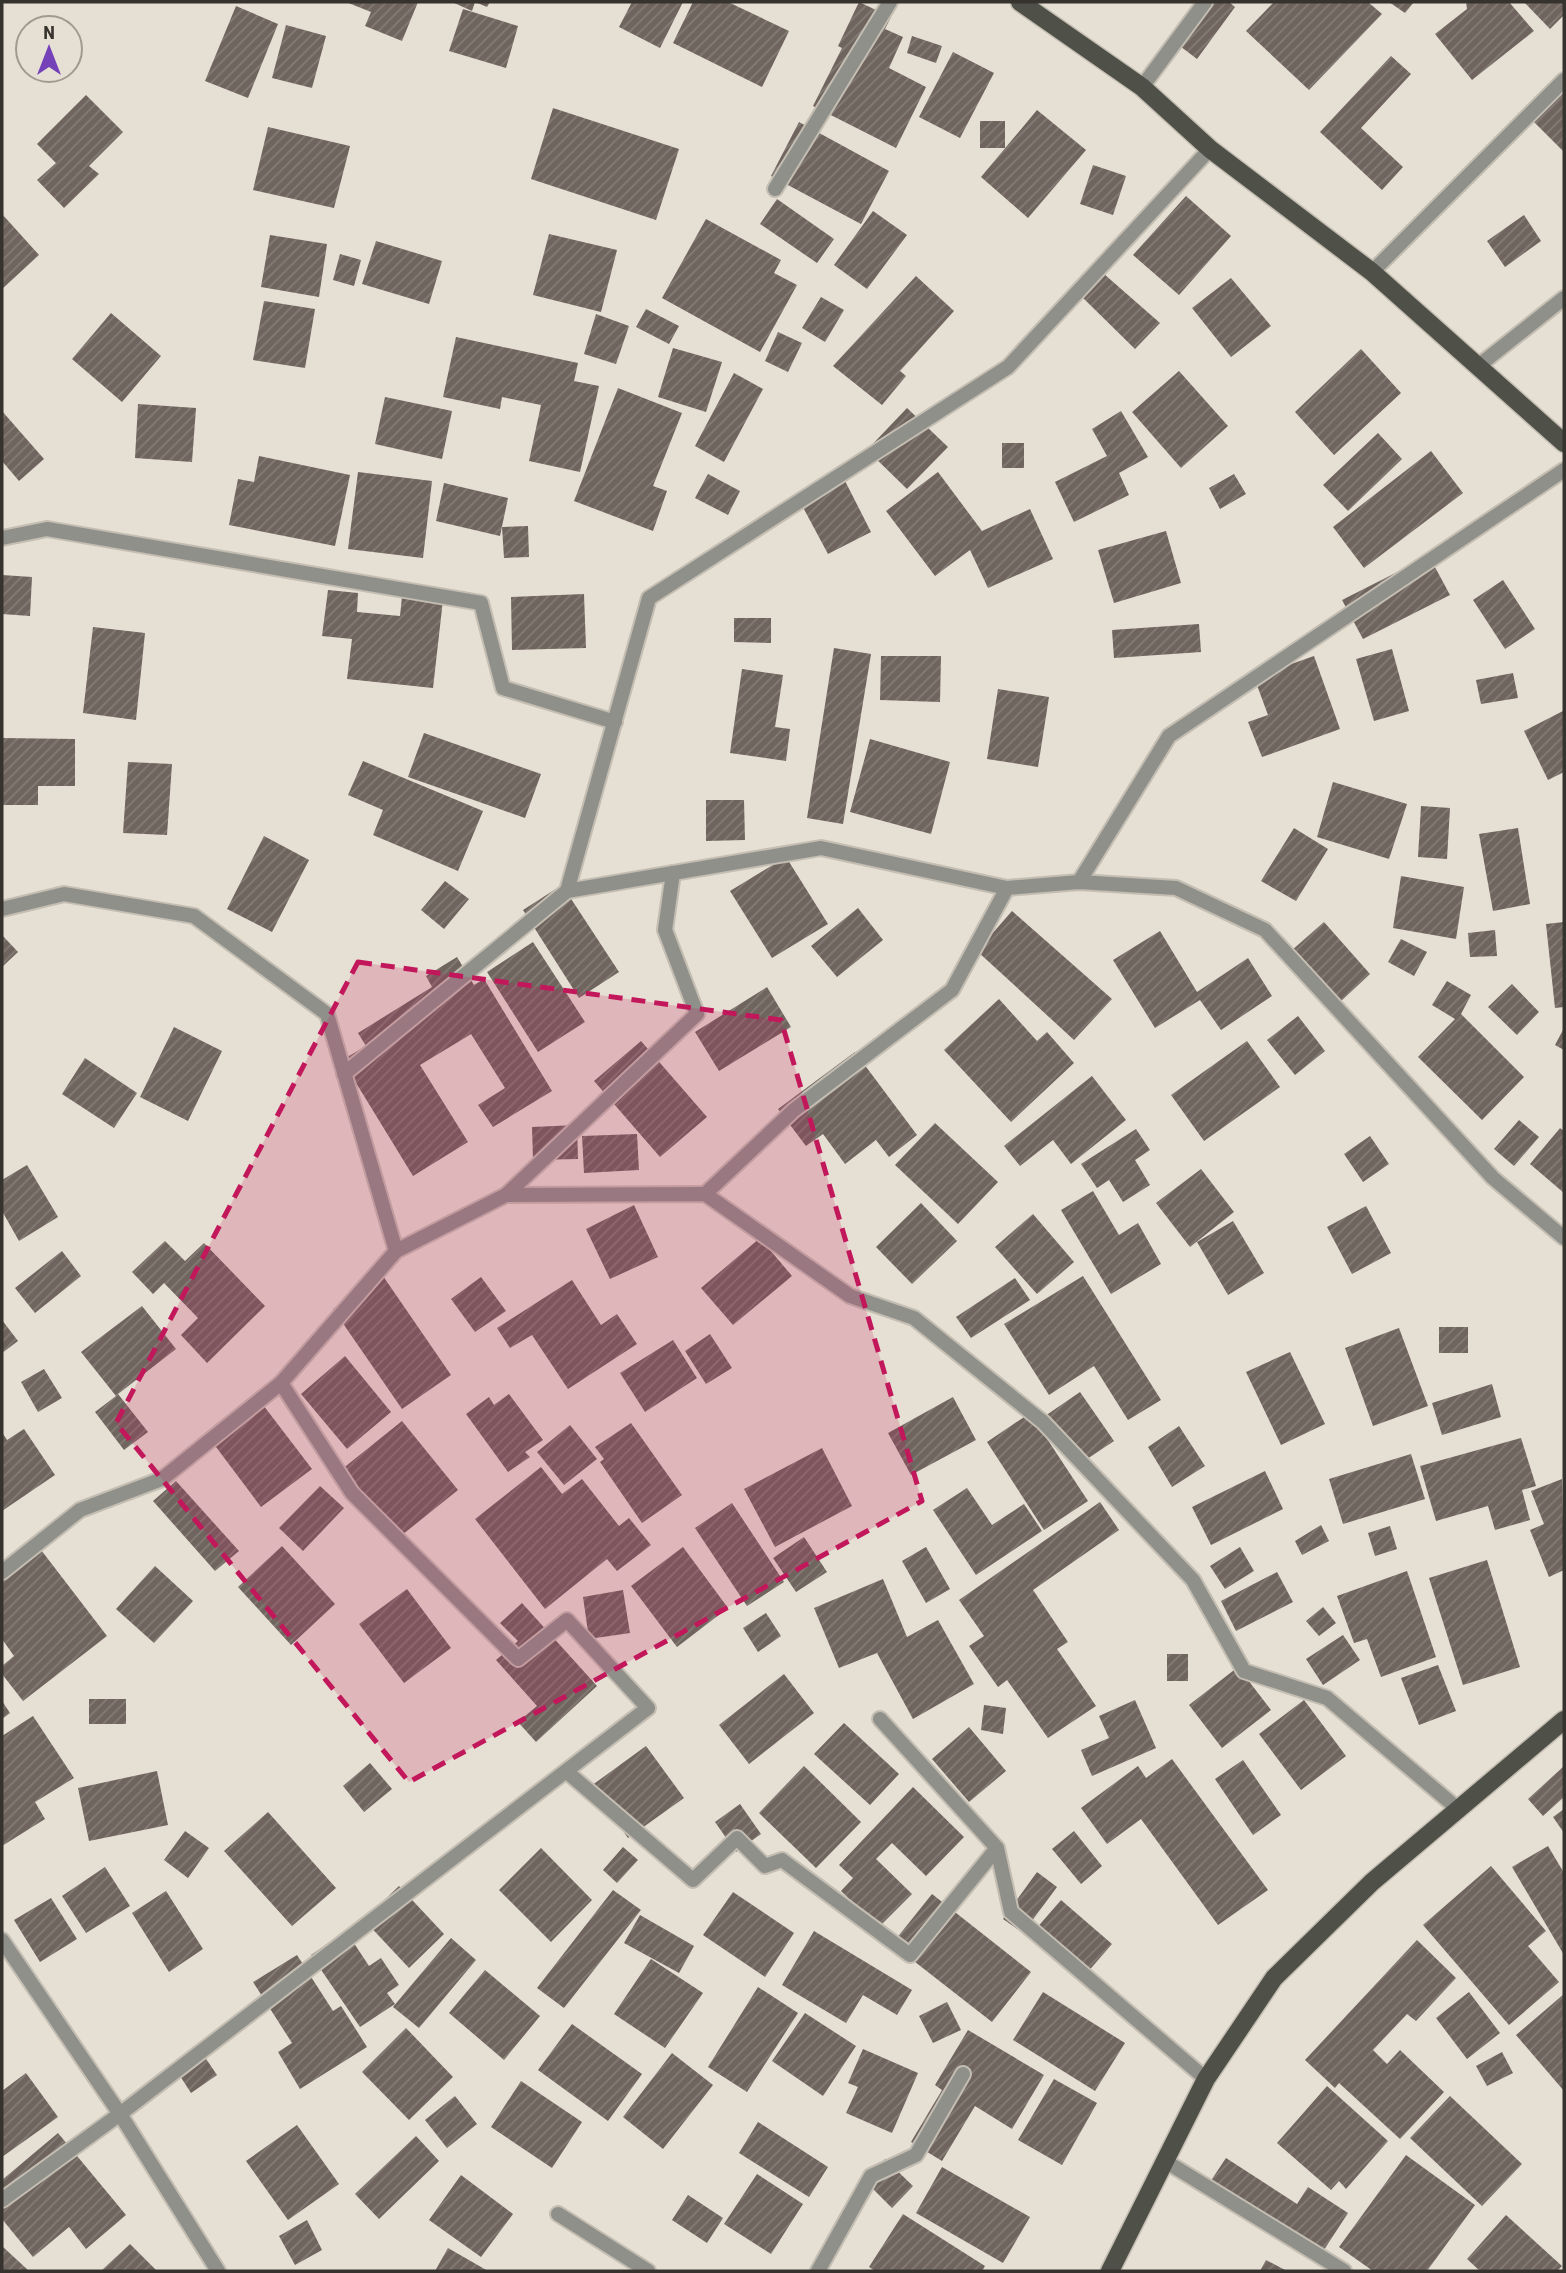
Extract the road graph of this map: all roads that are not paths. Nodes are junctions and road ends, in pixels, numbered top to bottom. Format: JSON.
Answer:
{"nodes":[{"id":1,"x":890,"y":2,"type":"edge"},
{"id":2,"x":1020,"y":2,"type":"edge"},
{"id":3,"x":1205,"y":2,"type":"edge"},
{"id":4,"x":1564,"y":80,"type":"edge"},
{"id":5,"x":1142,"y":87,"type":"junction"},
{"id":6,"x":1210,"y":149,"type":"junction"},
{"id":7,"x":775,"y":189,"type":"dead end"},
{"id":8,"x":1372,"y":272,"type":"junction"},
{"id":9,"x":1564,"y":298,"type":"edge"},
{"id":10,"x":1477,"y":368,"type":"junction"},
{"id":11,"x":1564,"y":443,"type":"edge"},
{"id":12,"x":1564,"y":470,"type":"edge"},
{"id":13,"x":2,"y":538,"type":"edge"},
{"id":14,"x":615,"y":722,"type":"junction"},
{"id":15,"x":673,"y":873,"type":"junction"},
{"id":16,"x":1079,"y":882,"type":"junction"},
{"id":17,"x":1007,"y":888,"type":"junction"},
{"id":18,"x":567,"y":891,"type":"junction"},
{"id":19,"x":2,"y":909,"type":"edge"},
{"id":20,"x":344,"y":1074,"type":"junction"},
{"id":21,"x":705,"y":1194,"type":"junction"},
{"id":22,"x":506,"y":1195,"type":"junction"},
{"id":23,"x":1564,"y":1238,"type":"edge"},
{"id":24,"x":396,"y":1251,"type":"junction"},
{"id":25,"x":281,"y":1383,"type":"junction"},
{"id":26,"x":2,"y":1572,"type":"edge"},
{"id":27,"x":880,"y":1718,"type":"dead end"},
{"id":28,"x":1564,"y":1720,"type":"edge"},
{"id":29,"x":567,"y":1772,"type":"junction"},
{"id":30,"x":1458,"y":1809,"type":"junction"},
{"id":31,"x":997,"y":1848,"type":"junction"},
{"id":32,"x":2,"y":1940,"type":"edge"},
{"id":33,"x":7,"y":1959,"type":"edge"},
{"id":34,"x":962,"y":2074,"type":"dead end"},
{"id":35,"x":1206,"y":2079,"type":"junction"},
{"id":36,"x":120,"y":2114,"type":"junction"},
{"id":37,"x":1165,"y":2161,"type":"junction"},
{"id":38,"x":2,"y":2200,"type":"edge"},
{"id":39,"x":558,"y":2214,"type":"dead end"},
{"id":40,"x":218,"y":2271,"type":"edge"},
{"id":41,"x":648,"y":2271,"type":"edge"},
{"id":42,"x":818,"y":2271,"type":"edge"},
{"id":43,"x":1110,"y":2271,"type":"edge"},
{"id":44,"x":1344,"y":2271,"type":"edge"}],
"edges":[{"from":1,"to":7,"type":"street"},
{"from":2,"to":5,"type":"main road"},
{"from":3,"to":5,"type":"street"},
{"from":4,"to":8,"type":"street"},
{"from":5,"to":6,"type":"main road"},
{"from":6,"to":8,"type":"main road"},
{"from":6,"to":14,"type":"street"},
{"from":8,"to":10,"type":"main road"},
{"from":9,"to":10,"type":"street"},
{"from":10,"to":11,"type":"main road"},
{"from":12,"to":16,"type":"street"},
{"from":13,"to":14,"type":"street"},
{"from":14,"to":18,"type":"street"},
{"from":15,"to":17,"type":"street"},
{"from":15,"to":18,"type":"street"},
{"from":15,"to":22,"type":"street"},
{"from":16,"to":17,"type":"street"},
{"from":16,"to":23,"type":"street"},
{"from":17,"to":21,"type":"street"},
{"from":18,"to":20,"type":"street"},
{"from":19,"to":20,"type":"street"},
{"from":20,"to":24,"type":"street"},
{"from":21,"to":22,"type":"street"},
{"from":21,"to":30,"type":"street"},
{"from":22,"to":24,"type":"street"},
{"from":24,"to":25,"type":"street"},
{"from":25,"to":26,"type":"street"},
{"from":25,"to":29,"type":"street"},
{"from":27,"to":31,"type":"street"},
{"from":28,"to":30,"type":"main road"},
{"from":29,"to":31,"type":"street"},
{"from":29,"to":36,"type":"street"},
{"from":30,"to":35,"type":"main road"},
{"from":31,"to":35,"type":"street"},
{"from":32,"to":33,"type":"street"},
{"from":33,"to":36,"type":"street"},
{"from":34,"to":42,"type":"street"},
{"from":35,"to":37,"type":"main road"},
{"from":36,"to":38,"type":"street"},
{"from":36,"to":40,"type":"street"},
{"from":37,"to":43,"type":"main road"},
{"from":37,"to":44,"type":"street"},
{"from":39,"to":41,"type":"street"}]}
